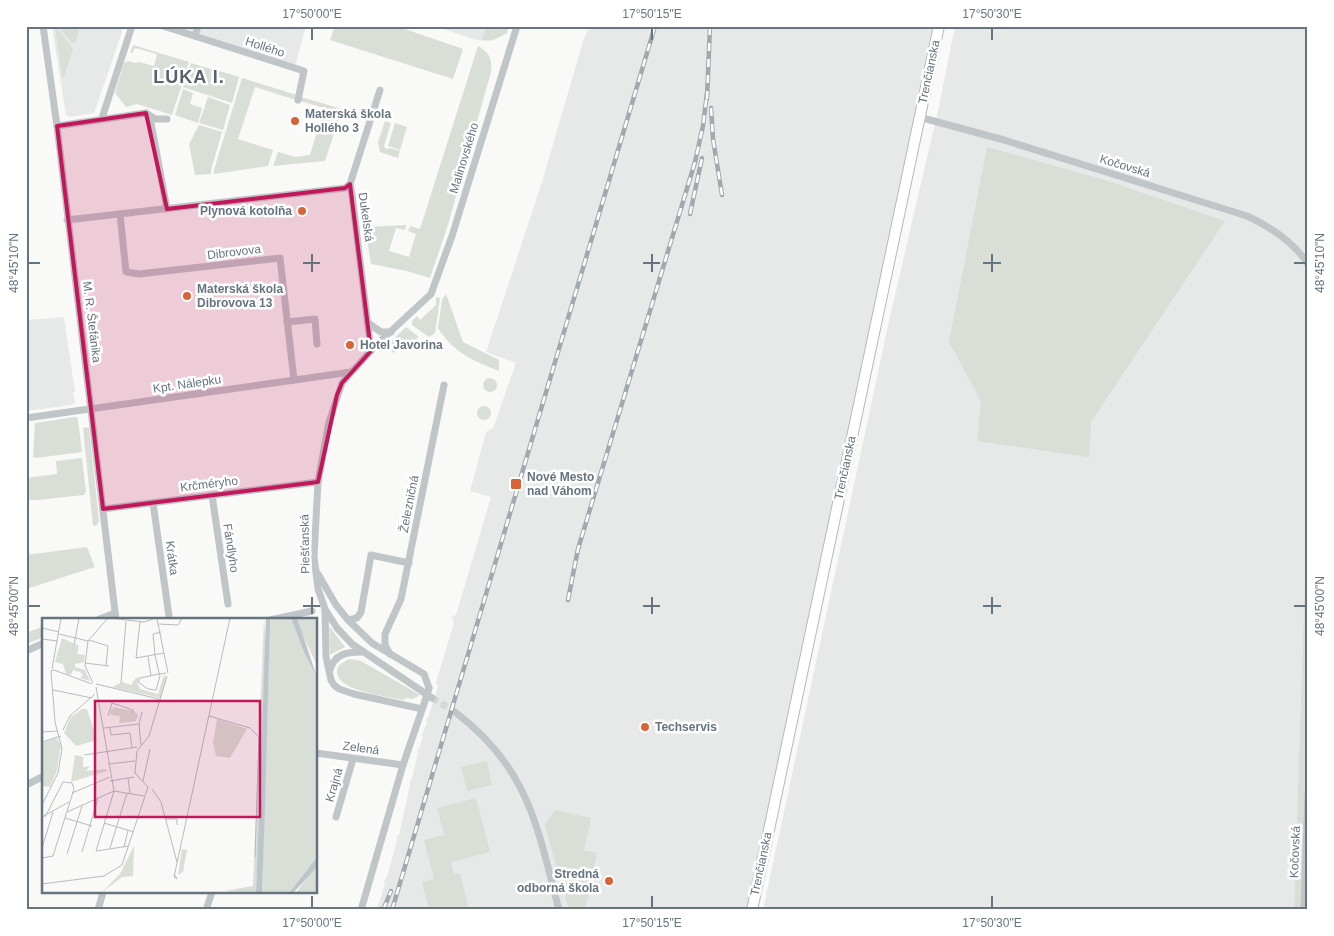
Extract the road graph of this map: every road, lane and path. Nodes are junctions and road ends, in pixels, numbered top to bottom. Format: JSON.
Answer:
{"nodes":[{"id":1,"x":44,"y":26,"type":"edge"},
{"id":2,"x":132,"y":26,"type":"edge"},
{"id":3,"x":163,"y":26,"type":"edge"},
{"id":4,"x":198,"y":26,"type":"edge"},
{"id":5,"x":939,"y":26,"type":"edge"},
{"id":6,"x":517,"y":27,"type":"edge"},
{"id":7,"x":195,"y":36,"type":"junction"},
{"id":8,"x":380,"y":90,"type":"dead end"},
{"id":9,"x":298,"y":100,"type":"dead end"},
{"id":10,"x":146,"y":113,"type":"junction"},
{"id":11,"x":102,"y":118,"type":"junction"},
{"id":12,"x":919,"y":118,"type":"junction"},
{"id":13,"x":167,"y":119,"type":"dead end"},
{"id":14,"x":57,"y":126,"type":"junction"},
{"id":15,"x":350,"y":184,"type":"junction"},
{"id":16,"x":167,"y":209,"type":"junction"},
{"id":17,"x":120,"y":214,"type":"junction"},
{"id":18,"x":68,"y":220,"type":"junction"},
{"id":19,"x":1308,"y":264,"type":"edge"},
{"id":20,"x":430,"y":294,"type":"joint"},
{"id":21,"x":287,"y":322,"type":"junction"},
{"id":22,"x":368,"y":323,"type":"junction"},
{"id":23,"x":391,"y":332,"type":"junction"},
{"id":24,"x":317,"y":344,"type":"dead end"},
{"id":25,"x":371,"y":351,"type":"junction"},
{"id":26,"x":350,"y":372,"type":"junction"},
{"id":27,"x":294,"y":380,"type":"junction"},
{"id":28,"x":444,"y":385,"type":"dead end"},
{"id":29,"x":91,"y":410,"type":"junction"},
{"id":30,"x":26,"y":418,"type":"edge"},
{"id":31,"x":318,"y":482,"type":"junction"},
{"id":32,"x":212,"y":495,"type":"junction"},
{"id":33,"x":153,"y":502,"type":"junction"},
{"id":34,"x":103,"y":509,"type":"junction"},
{"id":35,"x":409,"y":563,"type":"junction"},
{"id":36,"x":316,"y":572,"type":"junction"},
{"id":37,"x":228,"y":604,"type":"dead end"},
{"id":38,"x":325,"y":609,"type":"junction"},
{"id":39,"x":312,"y":611,"type":"dead end"},
{"id":40,"x":116,"y":616,"type":"edge"},
{"id":41,"x":169,"y":616,"type":"dead end"},
{"id":42,"x":279,"y":618,"type":"edge"},
{"id":43,"x":348,"y":620,"type":"junction"},
{"id":44,"x":42,"y":644,"type":"edge"},
{"id":45,"x":26,"y":651,"type":"edge"},
{"id":46,"x":361,"y":652,"type":"junction"},
{"id":47,"x":390,"y":654,"type":"junction"},
{"id":48,"x":330,"y":670,"type":"junction"},
{"id":49,"x":429,"y":699,"type":"junction"},
{"id":50,"x":422,"y":709,"type":"junction"},
{"id":51,"x":455,"y":712,"type":"tunnel mouth"},
{"id":52,"x":318,"y":753,"type":"edge"},
{"id":53,"x":353,"y":759,"type":"junction"},
{"id":54,"x":403,"y":765,"type":"junction"},
{"id":55,"x":42,"y":777,"type":"edge"},
{"id":56,"x":26,"y":785,"type":"edge"},
{"id":57,"x":1308,"y":794,"type":"edge"},
{"id":58,"x":336,"y":817,"type":"dead end"},
{"id":59,"x":102,"y":894,"type":"edge"},
{"id":60,"x":211,"y":894,"type":"edge"},
{"id":61,"x":98,"y":910,"type":"edge"},
{"id":62,"x":206,"y":910,"type":"edge"},
{"id":63,"x":361,"y":910,"type":"edge"},
{"id":64,"x":559,"y":910,"type":"edge"},
{"id":65,"x":752,"y":910,"type":"edge"},
{"id":66,"x":1304,"y":910,"type":"edge"}],
"edges":[{"from":1,"to":14,"type":"street","name":"M. R. Štefánika"},
{"from":2,"to":11,"type":"street"},
{"from":3,"to":7,"type":"street","name":"Hollého"},
{"from":4,"to":7,"type":"street"},
{"from":5,"to":12,"type":"main road","name":"Trenčianska"},
{"from":6,"to":20,"type":"street","name":"Malinovského"},
{"from":7,"to":9,"type":"street","name":"Hollého"},
{"from":8,"to":15,"type":"street","name":"Dukelská"},
{"from":10,"to":11,"type":"street"},
{"from":10,"to":13,"type":"street"},
{"from":10,"to":16,"type":"street"},
{"from":11,"to":14,"type":"street"},
{"from":12,"to":19,"type":"street","name":"Kočovská"},
{"from":12,"to":65,"type":"main road","name":"Trenčianska"},
{"from":14,"to":18,"type":"street","name":"M. R. Štefánika"},
{"from":15,"to":16,"type":"street"},
{"from":15,"to":22,"type":"street","name":"Dukelská"},
{"from":16,"to":17,"type":"street"},
{"from":17,"to":18,"type":"street"},
{"from":17,"to":21,"type":"street","name":"Dibrovova"},
{"from":18,"to":29,"type":"street","name":"M. R. Štefánika"},
{"from":20,"to":23,"type":"street","name":"Piešťanská"},
{"from":21,"to":24,"type":"street"},
{"from":21,"to":27,"type":"street","name":"Dibrovova"},
{"from":22,"to":23,"type":"street"},
{"from":22,"to":25,"type":"street","name":"Dukelská"},
{"from":23,"to":25,"type":"street","name":"Piešťanská"},
{"from":25,"to":26,"type":"street","name":"Piešťanská"},
{"from":26,"to":27,"type":"street","name":"Kpt. Nálepku"},
{"from":26,"to":31,"type":"street","name":"Piešťanská"},
{"from":27,"to":29,"type":"street","name":"Kpt. Nálepku"},
{"from":28,"to":35,"type":"street","name":"Železničná"},
{"from":29,"to":30,"type":"street","name":"Kpt. Nálepku"},
{"from":29,"to":34,"type":"street","name":"M. R. Štefánika"},
{"from":31,"to":32,"type":"street","name":"Krčméryho"},
{"from":31,"to":36,"type":"street","name":"Piešťanská"},
{"from":32,"to":33,"type":"street","name":"Krčméryho"},
{"from":32,"to":37,"type":"street","name":"Fándlyho"},
{"from":33,"to":34,"type":"street","name":"Krčméryho"},
{"from":33,"to":41,"type":"street","name":"Krátka"},
{"from":34,"to":40,"type":"street","name":"M. R. Štefánika"},
{"from":35,"to":43,"type":"street"},
{"from":35,"to":47,"type":"street","name":"Železničná"},
{"from":36,"to":38,"type":"street","name":"Piešťanská"},
{"from":36,"to":43,"type":"street"},
{"from":38,"to":46,"type":"street","name":"Piešťanská"},
{"from":38,"to":48,"type":"street"},
{"from":39,"to":42,"type":"street"},
{"from":43,"to":47,"type":"street"},
{"from":44,"to":45,"type":"street"},
{"from":46,"to":48,"type":"street"},
{"from":46,"to":49,"type":"street","name":"Piešťanská"},
{"from":47,"to":49,"type":"street","bridge":true},
{"from":48,"to":50,"type":"street"},
{"from":49,"to":50,"type":"street"},
{"from":50,"to":54,"type":"street"},
{"from":51,"to":64,"type":"street"},
{"from":52,"to":53,"type":"street","name":"Zelená"},
{"from":53,"to":54,"type":"street","name":"Zelená"},
{"from":53,"to":58,"type":"street","name":"Krajná"},
{"from":54,"to":63,"type":"street"},
{"from":55,"to":56,"type":"street"},
{"from":57,"to":66,"type":"street","name":"Kočovská"},
{"from":59,"to":61,"type":"street"},
{"from":60,"to":62,"type":"street"}]}
